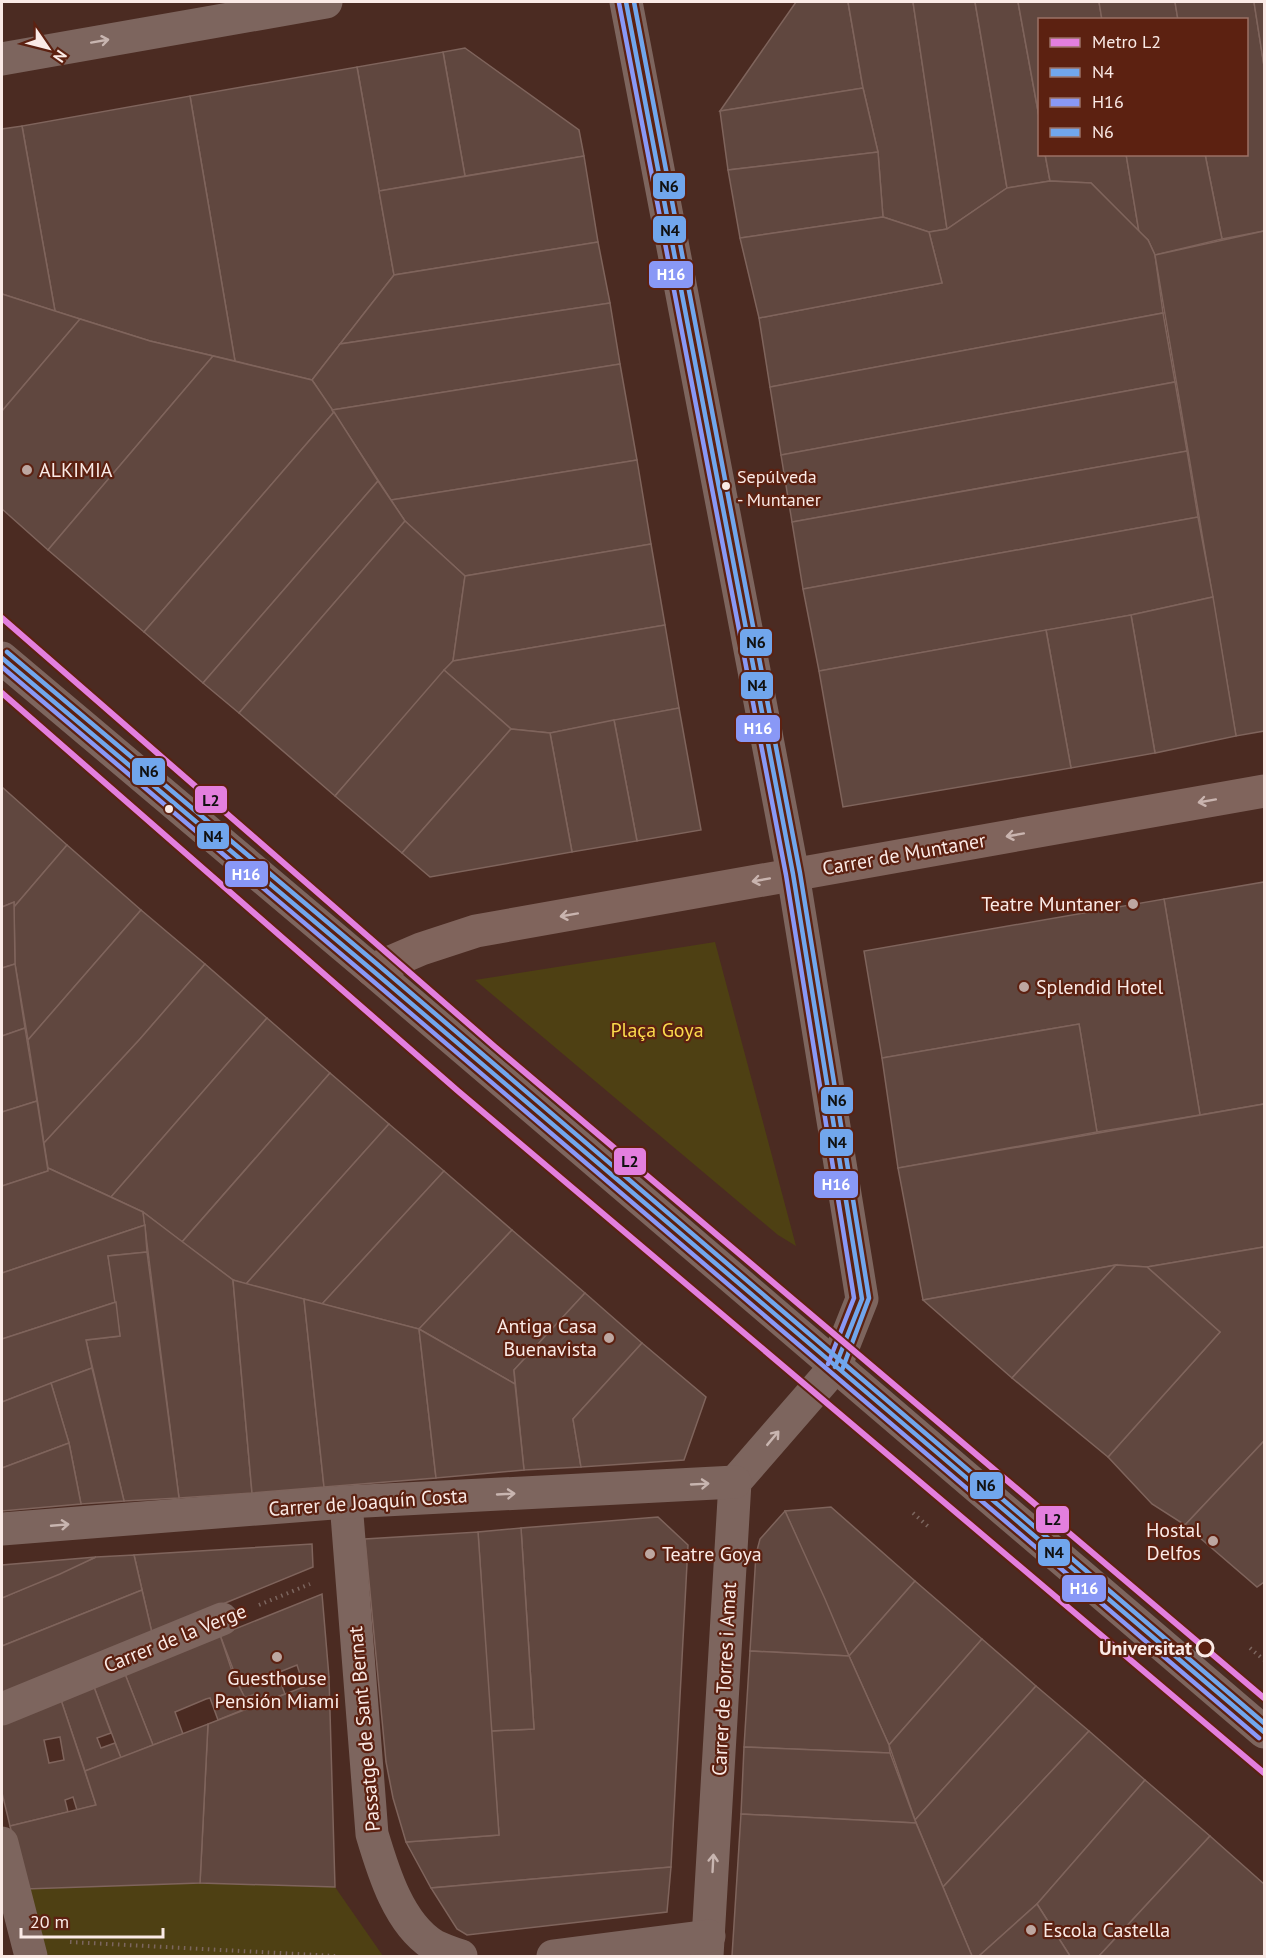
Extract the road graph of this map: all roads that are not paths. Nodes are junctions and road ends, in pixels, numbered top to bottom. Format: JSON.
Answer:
{"nodes":[{"id":1,"x":326,"y":2,"type":"edge"},
{"id":2,"x":626,"y":2,"type":"edge"},
{"id":3,"x":2,"y":59,"type":"edge"},
{"id":4,"x":2,"y":658,"type":"edge"},
{"id":5,"x":1264,"y":791,"type":"edge"},
{"id":6,"x":793,"y":874,"type":"junction"},
{"id":7,"x":372,"y":970,"type":"junction"},
{"id":8,"x":835,"y":1367,"type":"junction"},
{"id":9,"x":735,"y":1482,"type":"junction"},
{"id":10,"x":346,"y":1502,"type":"junction"},
{"id":11,"x":2,"y":1529,"type":"edge"},
{"id":12,"x":222,"y":1619,"type":"road end"},
{"id":13,"x":2,"y":1709,"type":"edge"},
{"id":14,"x":1264,"y":1732,"type":"edge"},
{"id":15,"x":2,"y":1843,"type":"edge"},
{"id":16,"x":708,"y":1946,"type":"edge"},
{"id":17,"x":31,"y":1956,"type":"edge"},
{"id":18,"x":461,"y":1956,"type":"edge"},
{"id":19,"x":553,"y":1956,"type":"edge"}],
"edges":[{"from":3,"to":1,"type":"street","one_way":true},
{"from":2,"to":6,"type":"street"},
{"from":4,"to":7,"type":"street"},
{"from":5,"to":6,"type":"main road","name":"Carrer de Muntaner","one_way":true},
{"from":6,"to":7,"type":"main road","name":"Carrer de Muntaner","one_way":true},
{"from":6,"to":8,"type":"street"},
{"from":7,"to":8,"type":"street"},
{"from":9,"to":8,"type":"street","one_way":true},
{"from":8,"to":14,"type":"street"},
{"from":10,"to":9,"type":"street","name":"Carrer de Joaquín Costa","one_way":true},
{"from":16,"to":9,"type":"street","name":"Carrer de Torres i Amat","one_way":true},
{"from":11,"to":10,"type":"street","name":"Carrer de Joaquín Costa","one_way":true},
{"from":10,"to":18,"type":"street","name":"Passatge de Sant Bernat"},
{"from":12,"to":13,"type":"street","name":"Carrer de la Verge"},
{"from":15,"to":17,"type":"street"},
{"from":16,"to":19,"type":"street"}]}
